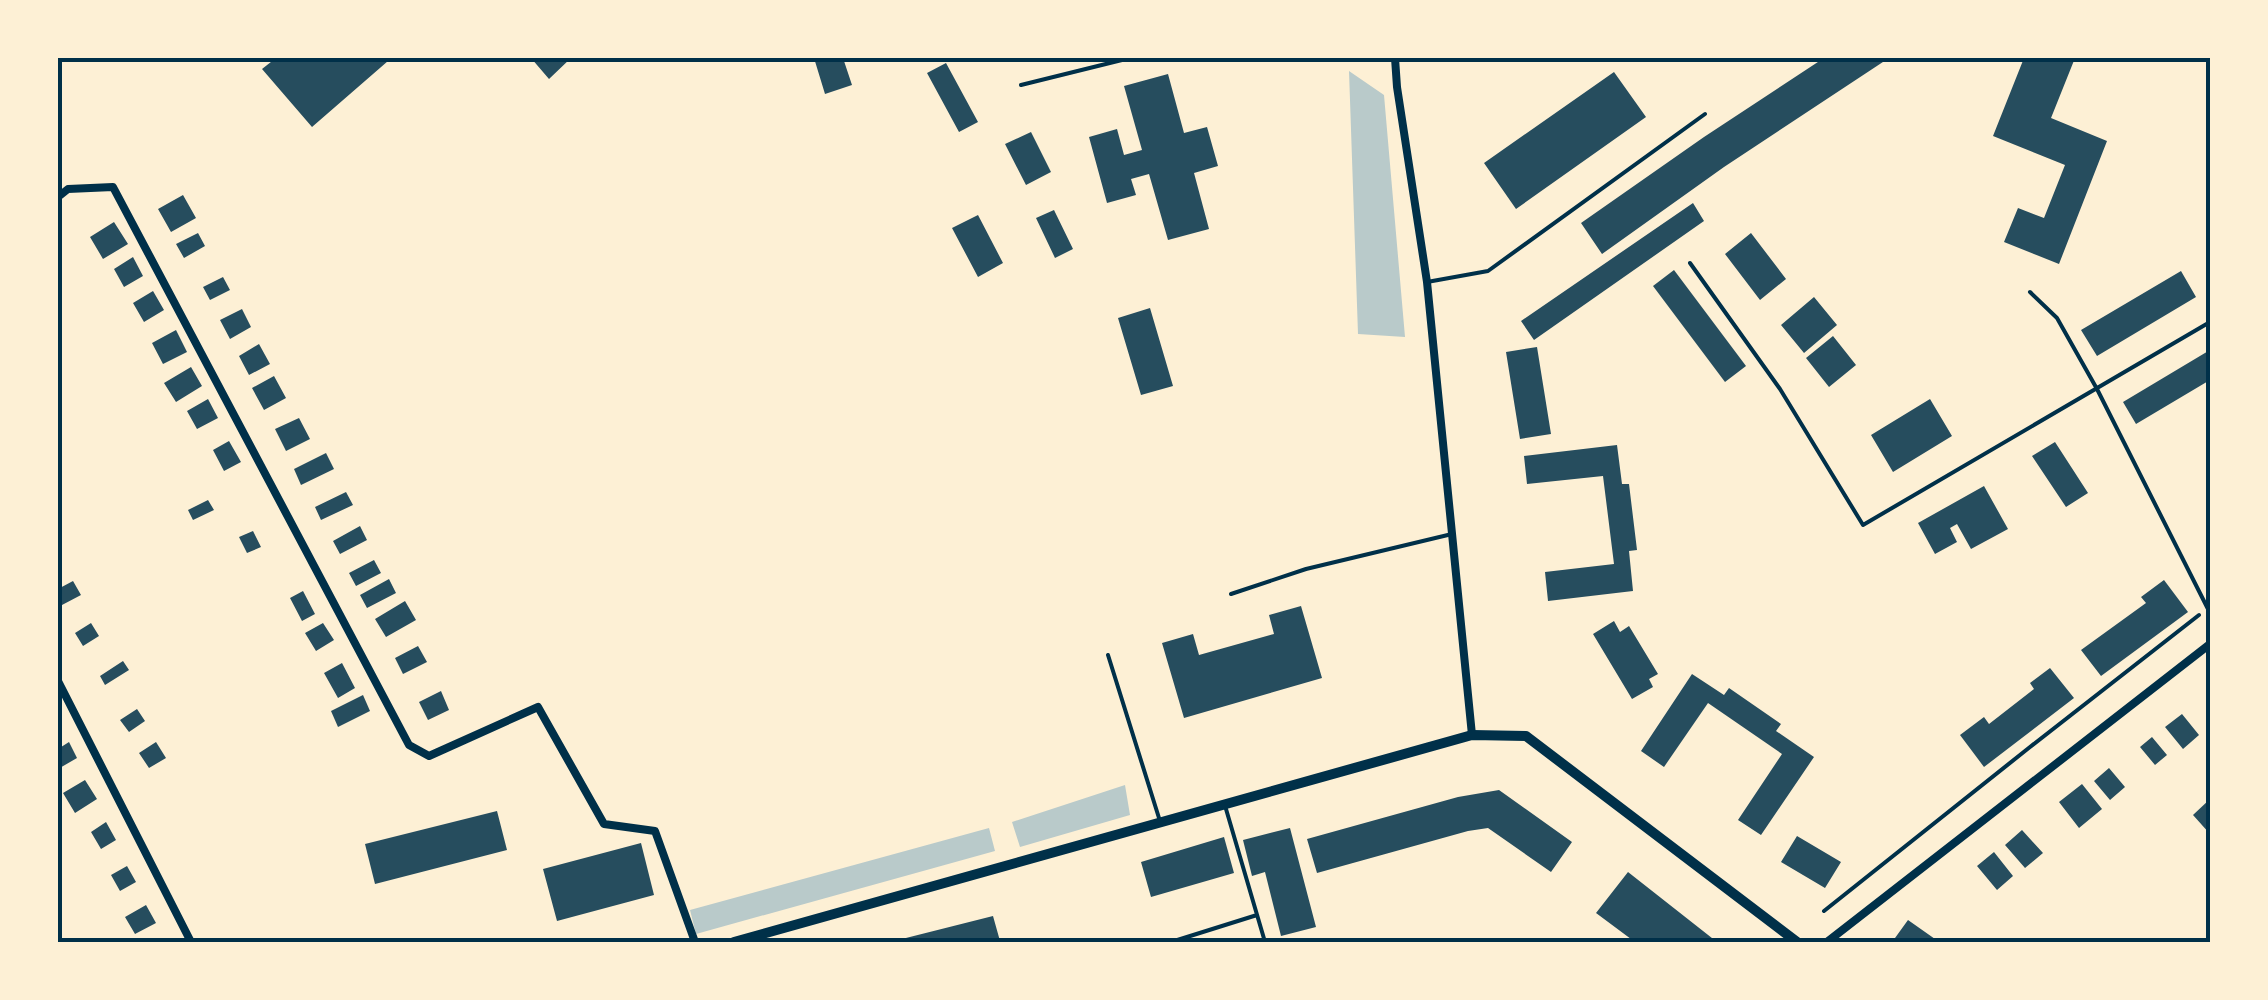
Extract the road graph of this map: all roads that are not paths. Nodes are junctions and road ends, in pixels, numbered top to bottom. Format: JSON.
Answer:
{"nodes":[{"id":1,"x":1130,"y":58,"type":"edge"},
{"id":2,"x":1395,"y":58,"type":"edge"},
{"id":3,"x":1021,"y":85,"type":"dead end"},
{"id":4,"x":1705,"y":114,"type":"dead end"},
{"id":5,"x":58,"y":196,"type":"edge"},
{"id":6,"x":1690,"y":264,"type":"dead end"},
{"id":7,"x":1427,"y":282,"type":"junction"},
{"id":8,"x":2030,"y":292,"type":"dead end"},
{"id":9,"x":2210,"y":322,"type":"edge"},
{"id":10,"x":2097,"y":389,"type":"junction"},
{"id":11,"x":1452,"y":534,"type":"junction"},
{"id":12,"x":1231,"y":594,"type":"dead end"},
{"id":13,"x":2209,"y":611,"type":"edge"},
{"id":14,"x":2210,"y":644,"type":"edge"},
{"id":15,"x":1108,"y":655,"type":"dead end"},
{"id":16,"x":58,"y":681,"type":"edge"},
{"id":17,"x":1472,"y":735,"type":"junction"},
{"id":18,"x":1224,"y":804,"type":"junction"},
{"id":19,"x":1160,"y":822,"type":"junction"},
{"id":20,"x":1257,"y":916,"type":"junction"},
{"id":21,"x":191,"y":942,"type":"edge"},
{"id":22,"x":695,"y":942,"type":"edge"},
{"id":23,"x":734,"y":942,"type":"edge"},
{"id":24,"x":1171,"y":942,"type":"edge"},
{"id":25,"x":1265,"y":942,"type":"edge"},
{"id":26,"x":1798,"y":942,"type":"edge"},
{"id":27,"x":1827,"y":942,"type":"edge"}],
"edges":[{"from":1,"to":3,"type":"lane"},
{"from":2,"to":7,"type":"street"},
{"from":4,"to":7,"type":"lane"},
{"from":5,"to":22,"type":"street"},
{"from":6,"to":10,"type":"lane"},
{"from":7,"to":11,"type":"street"},
{"from":8,"to":10,"type":"lane"},
{"from":9,"to":10,"type":"lane"},
{"from":10,"to":13,"type":"lane"},
{"from":11,"to":12,"type":"lane"},
{"from":11,"to":17,"type":"street"},
{"from":14,"to":27,"type":"street"},
{"from":15,"to":19,"type":"lane"},
{"from":16,"to":21,"type":"street"},
{"from":17,"to":18,"type":"street"},
{"from":17,"to":26,"type":"street"},
{"from":18,"to":19,"type":"street"},
{"from":18,"to":20,"type":"lane"},
{"from":19,"to":23,"type":"street"},
{"from":20,"to":24,"type":"lane"},
{"from":20,"to":25,"type":"lane"}]}
